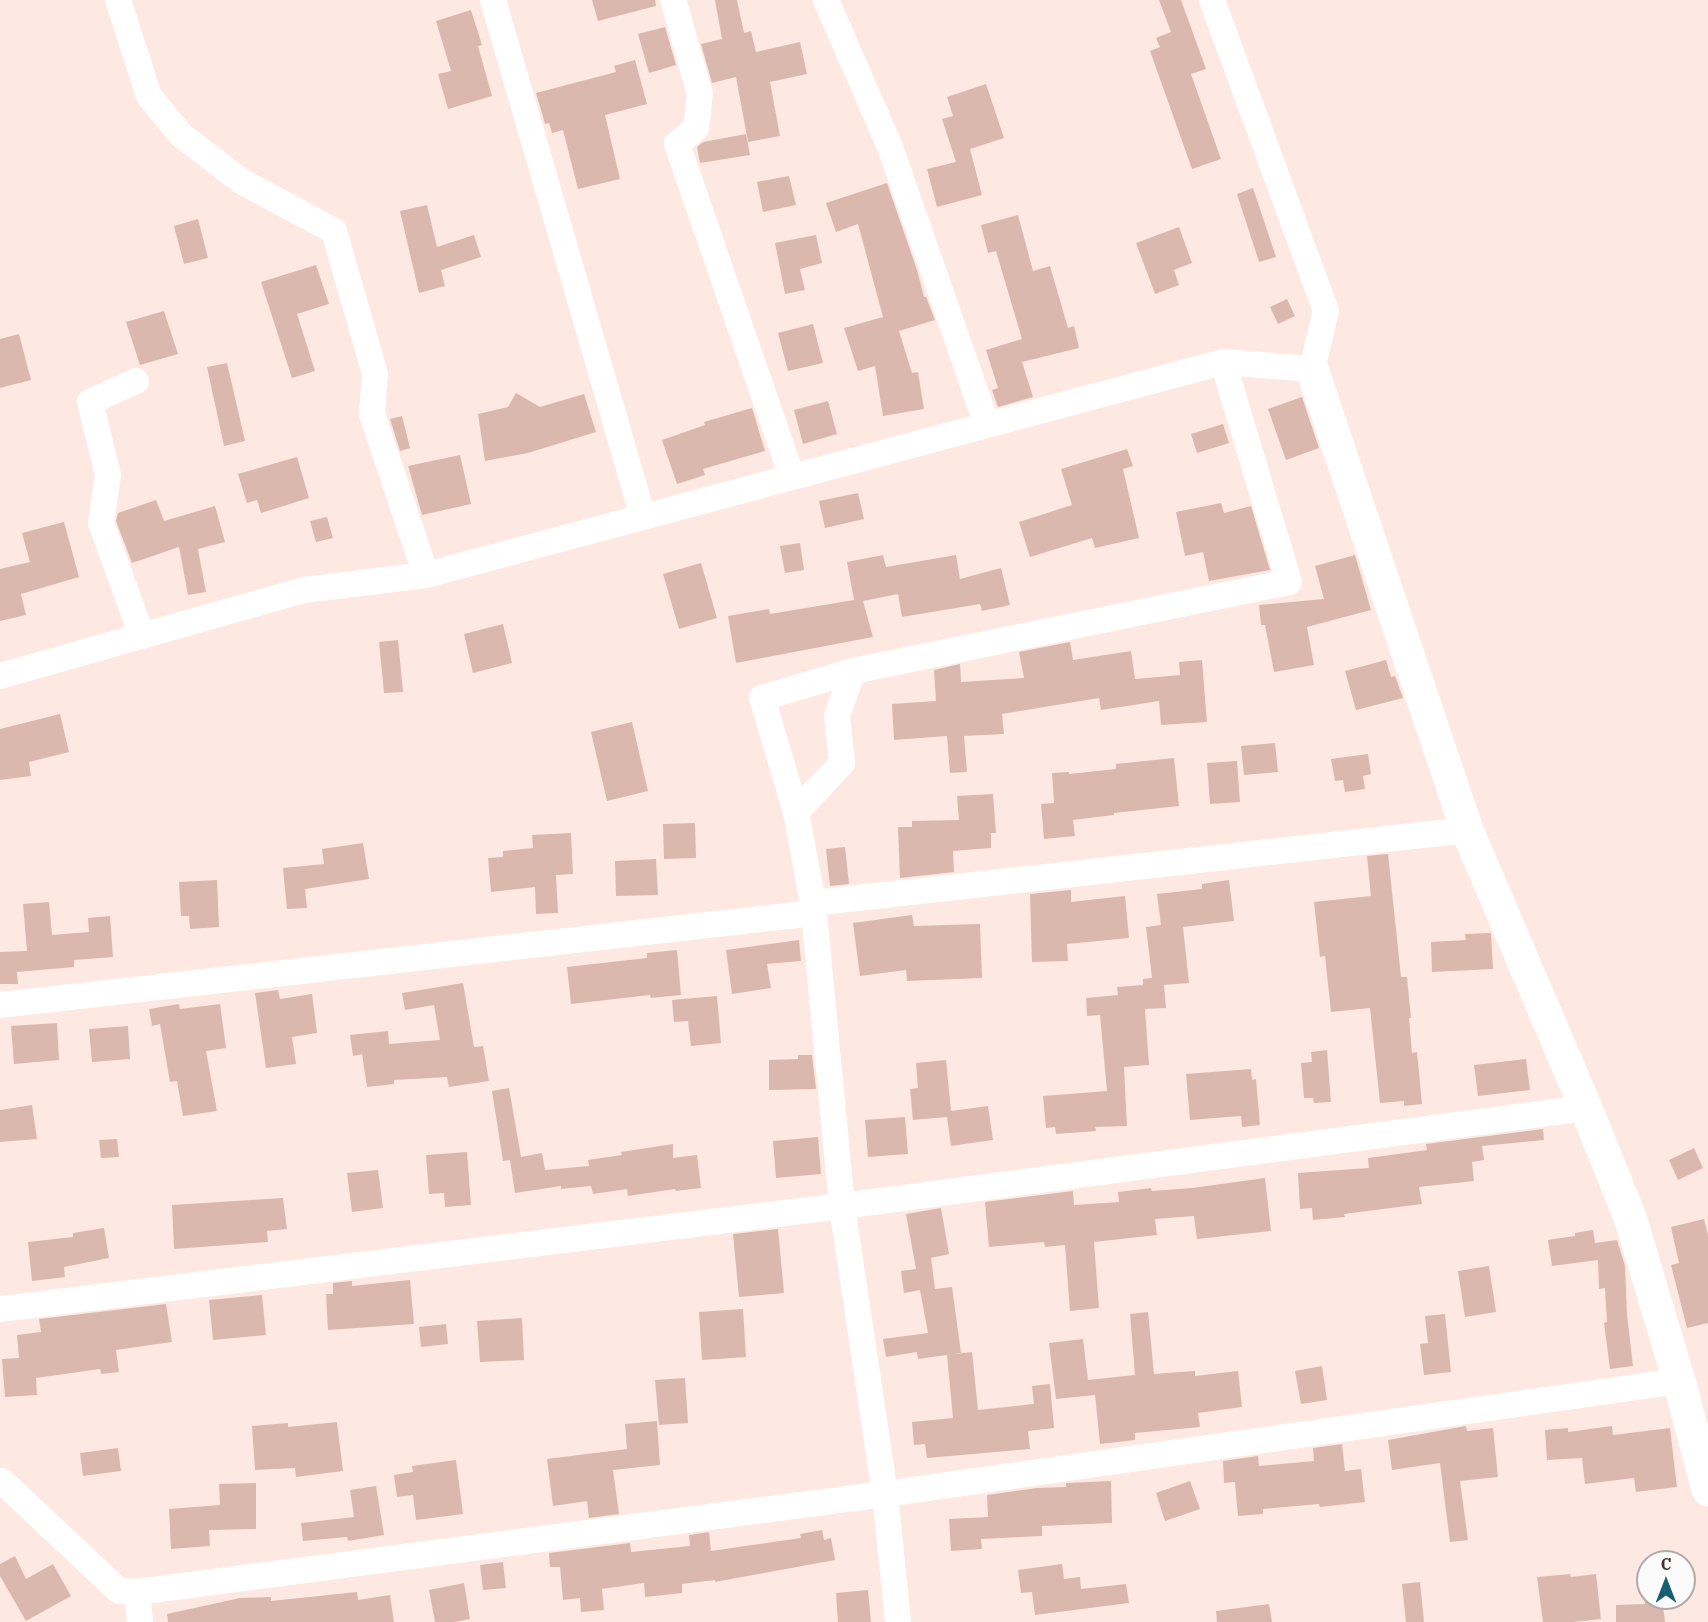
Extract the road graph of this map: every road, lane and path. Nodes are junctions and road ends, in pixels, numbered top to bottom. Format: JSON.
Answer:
{"nodes":[{"id":1,"x":118,"y":0,"type":"edge"},
{"id":2,"x":493,"y":0,"type":"edge"},
{"id":3,"x":673,"y":0,"type":"edge"},
{"id":4,"x":826,"y":0,"type":"edge"},
{"id":5,"x":1212,"y":0,"type":"edge"},
{"id":6,"x":1223,"y":362,"type":"junction"},
{"id":7,"x":1312,"y":369,"type":"junction"},
{"id":8,"x":136,"y":381,"type":"dead end"},
{"id":9,"x":987,"y":425,"type":"junction"},
{"id":10,"x":792,"y":477,"type":"junction"},
{"id":11,"x":643,"y":517,"type":"junction"},
{"id":12,"x":426,"y":575,"type":"junction"},
{"id":13,"x":142,"y":636,"type":"junction"},
{"id":14,"x":853,"y":671,"type":"junction"},
{"id":15,"x":0,"y":676,"type":"edge"},
{"id":16,"x":796,"y":812,"type":"junction"},
{"id":17,"x":1467,"y":830,"type":"junction"},
{"id":18,"x":814,"y":908,"type":"junction"},
{"id":19,"x":0,"y":1005,"type":"edge"},
{"id":20,"x":1587,"y":1108,"type":"junction"},
{"id":21,"x":842,"y":1206,"type":"junction"},
{"id":22,"x":0,"y":1309,"type":"edge"},
{"id":23,"x":1679,"y":1381,"type":"junction"},
{"id":24,"x":0,"y":1482,"type":"edge"},
{"id":25,"x":1708,"y":1490,"type":"edge"},
{"id":26,"x":885,"y":1494,"type":"junction"},
{"id":27,"x":137,"y":1592,"type":"junction"},
{"id":28,"x":140,"y":1622,"type":"edge"},
{"id":29,"x":898,"y":1622,"type":"edge"}],
"edges":[{"from":1,"to":12,"type":"street"},
{"from":2,"to":11,"type":"street"},
{"from":3,"to":10,"type":"street"},
{"from":4,"to":9,"type":"street"},
{"from":5,"to":7,"type":"street"},
{"from":6,"to":7,"type":"street"},
{"from":6,"to":9,"type":"street"},
{"from":6,"to":14,"type":"street"},
{"from":7,"to":17,"type":"street"},
{"from":8,"to":13,"type":"street"},
{"from":9,"to":10,"type":"street"},
{"from":10,"to":11,"type":"street"},
{"from":11,"to":12,"type":"street"},
{"from":12,"to":13,"type":"street"},
{"from":13,"to":15,"type":"street"},
{"from":14,"to":16,"type":"street"},
{"from":14,"to":16,"type":"street"},
{"from":16,"to":18,"type":"street"},
{"from":17,"to":18,"type":"street"},
{"from":17,"to":20,"type":"street"},
{"from":18,"to":19,"type":"street"},
{"from":18,"to":21,"type":"street"},
{"from":20,"to":21,"type":"street"},
{"from":20,"to":23,"type":"street"},
{"from":21,"to":22,"type":"street"},
{"from":21,"to":26,"type":"street"},
{"from":23,"to":25,"type":"street"},
{"from":23,"to":26,"type":"street"},
{"from":24,"to":27,"type":"street"},
{"from":26,"to":27,"type":"street"},
{"from":26,"to":29,"type":"street"},
{"from":27,"to":28,"type":"street"}]}
